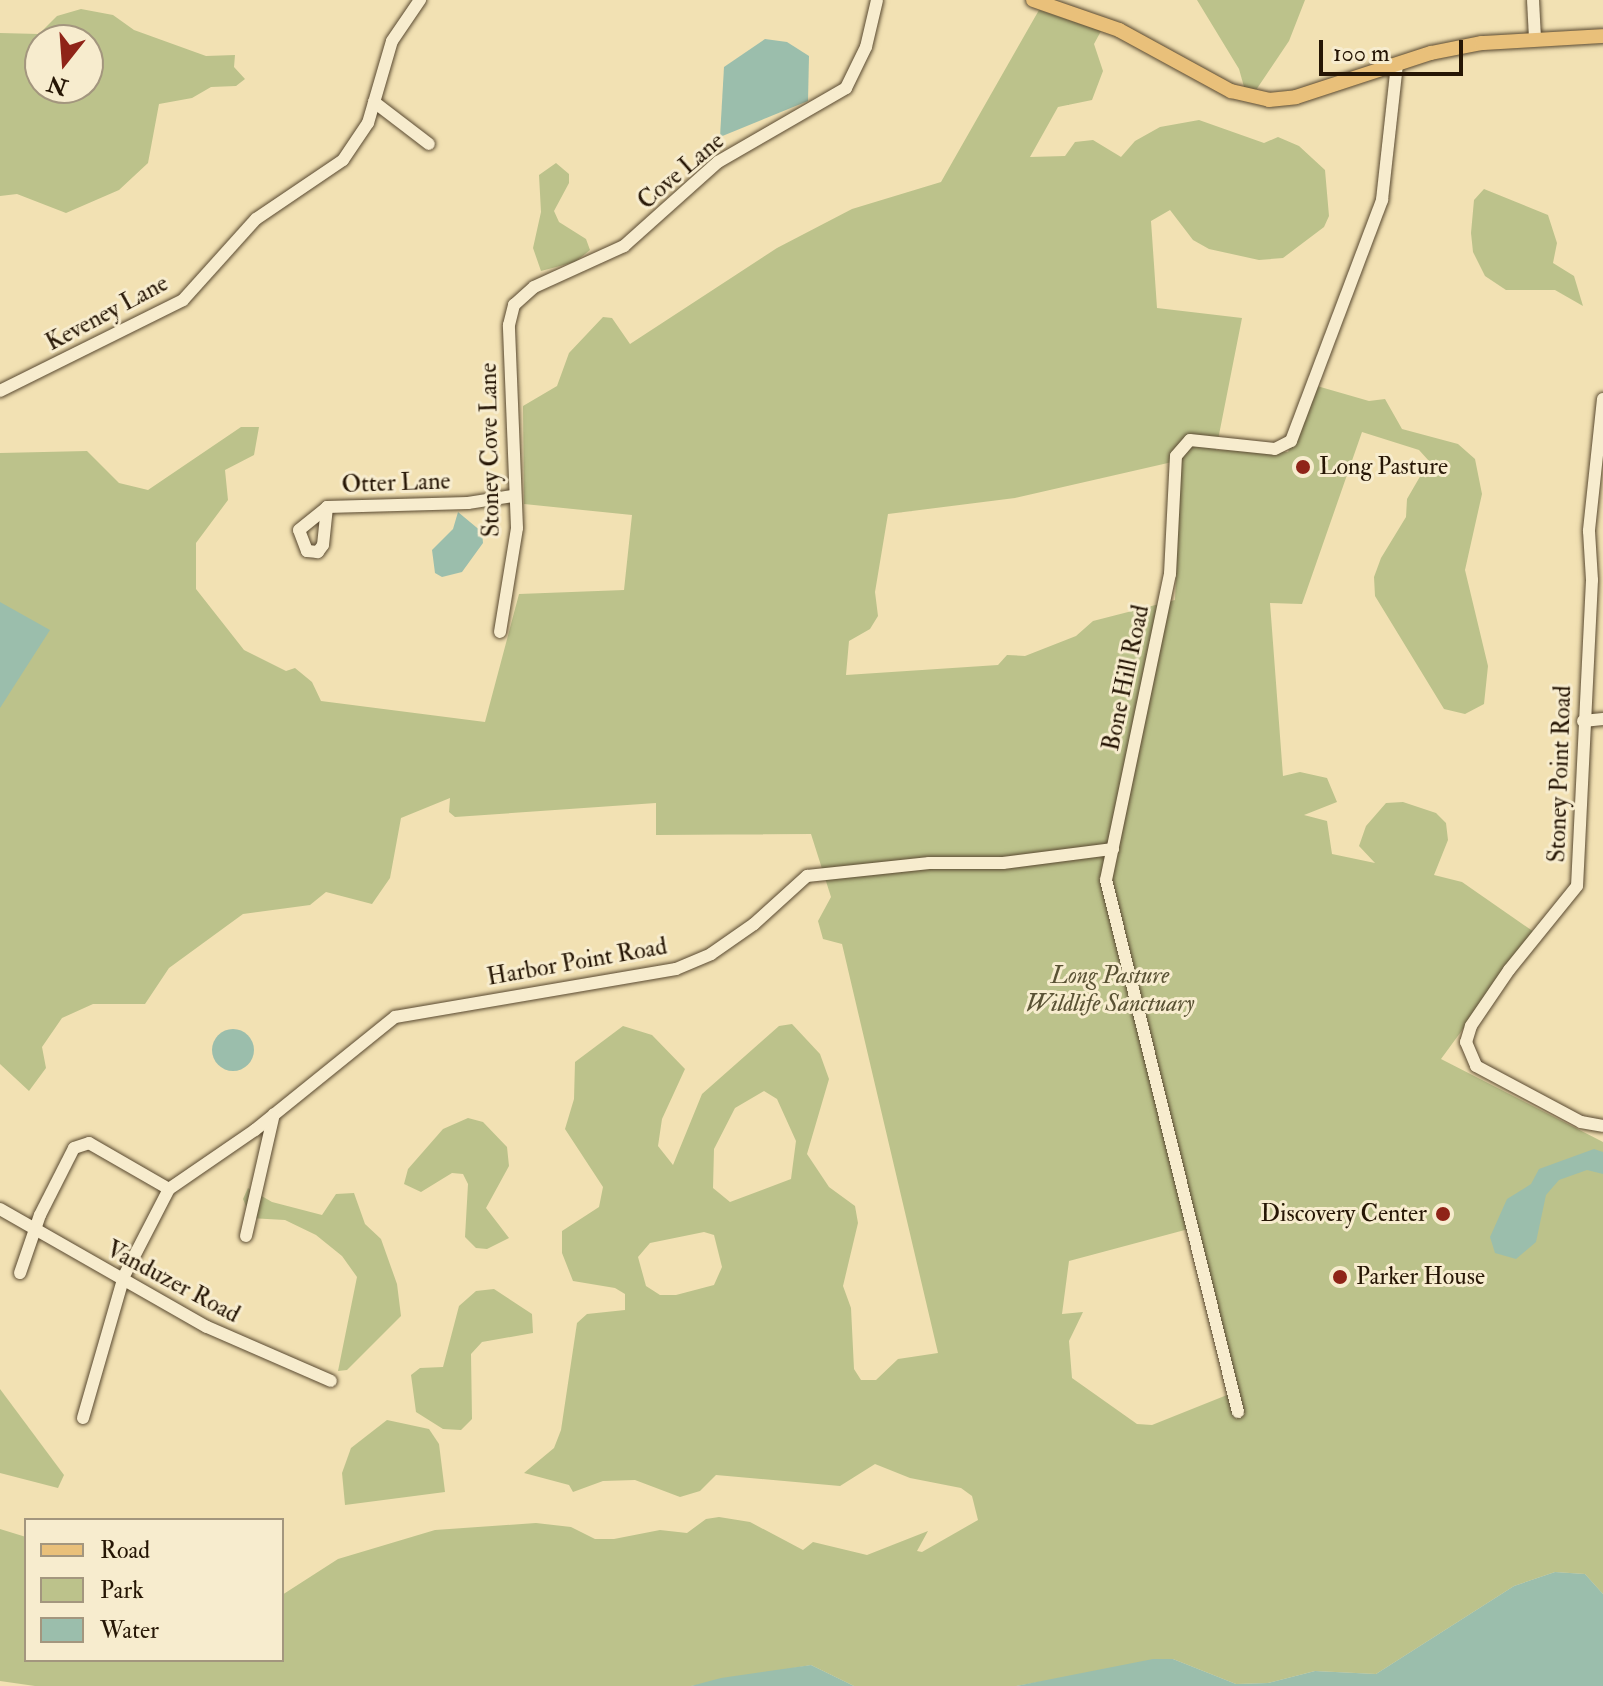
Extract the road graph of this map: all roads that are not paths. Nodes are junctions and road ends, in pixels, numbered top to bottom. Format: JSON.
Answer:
{"nodes":[{"id":1,"x":420,"y":0,"type":"edge"},
{"id":2,"x":877,"y":0,"type":"edge"},
{"id":3,"x":1033,"y":0,"type":"edge"},
{"id":4,"x":1533,"y":0,"type":"edge"},
{"id":5,"x":1603,"y":36,"type":"edge"},
{"id":6,"x":1535,"y":38,"type":"junction"},
{"id":7,"x":1397,"y":65,"type":"junction"},
{"id":8,"x":374,"y":102,"type":"junction"},
{"id":9,"x":429,"y":144,"type":"dead end"},
{"id":10,"x":510,"y":314,"type":"joint"},
{"id":11,"x":0,"y":391,"type":"edge"},
{"id":12,"x":1603,"y":399,"type":"edge"},
{"id":13,"x":1599,"y":462,"type":"edge"},
{"id":14,"x":512,"y":496,"type":"junction"},
{"id":15,"x":327,"y":507,"type":"dead end"},
{"id":16,"x":500,"y":632,"type":"dead end"},
{"id":17,"x":1603,"y":719,"type":"edge"},
{"id":18,"x":1583,"y":721,"type":"junction"},
{"id":19,"x":1113,"y":849,"type":"junction"},
{"id":20,"x":274,"y":1114,"type":"junction"},
{"id":21,"x":1603,"y":1126,"type":"edge"},
{"id":22,"x":169,"y":1189,"type":"junction"},
{"id":23,"x":0,"y":1209,"type":"edge"},
{"id":24,"x":36,"y":1229,"type":"junction"},
{"id":25,"x":246,"y":1236,"type":"dead end"},
{"id":26,"x":20,"y":1273,"type":"dead end"},
{"id":27,"x":124,"y":1276,"type":"junction"},
{"id":28,"x":331,"y":1381,"type":"dead end"},
{"id":29,"x":1238,"y":1412,"type":"dead end"},
{"id":30,"x":83,"y":1418,"type":"dead end"}],
"edges":[{"from":1,"to":8,"type":"street","name":"Keveney Lane"},
{"from":2,"to":10,"type":"street","name":"Cove Lane"},
{"from":3,"to":7,"type":"main road"},
{"from":4,"to":6,"type":"street"},
{"from":5,"to":6,"type":"main road"},
{"from":6,"to":7,"type":"main road"},
{"from":7,"to":19,"type":"street","name":"Bone Hill Road"},
{"from":8,"to":9,"type":"street"},
{"from":8,"to":11,"type":"street","name":"Keveney Lane"},
{"from":10,"to":14,"type":"street","name":"Stoney Cove Lane"},
{"from":12,"to":13,"type":"street","name":"Stoney Point Road"},
{"from":13,"to":18,"type":"street","name":"Stoney Point Road"},
{"from":14,"to":15,"type":"street","name":"Otter Lane"},
{"from":14,"to":16,"type":"street","name":"Stoney Cove Lane"},
{"from":17,"to":18,"type":"street"},
{"from":18,"to":21,"type":"street","name":"Stoney Point Road"},
{"from":19,"to":20,"type":"street","name":"Harbor Point Road"},
{"from":19,"to":29,"type":"street","name":"Bone Hill Road"},
{"from":20,"to":22,"type":"street","name":"Harbor Point Road"},
{"from":20,"to":25,"type":"street"},
{"from":22,"to":24,"type":"street"},
{"from":22,"to":27,"type":"street"},
{"from":23,"to":24,"type":"street","name":"Vanduzer Road"},
{"from":24,"to":26,"type":"street"},
{"from":24,"to":27,"type":"street","name":"Vanduzer Road"},
{"from":27,"to":28,"type":"street","name":"Vanduzer Road"},
{"from":27,"to":30,"type":"street"}]}
